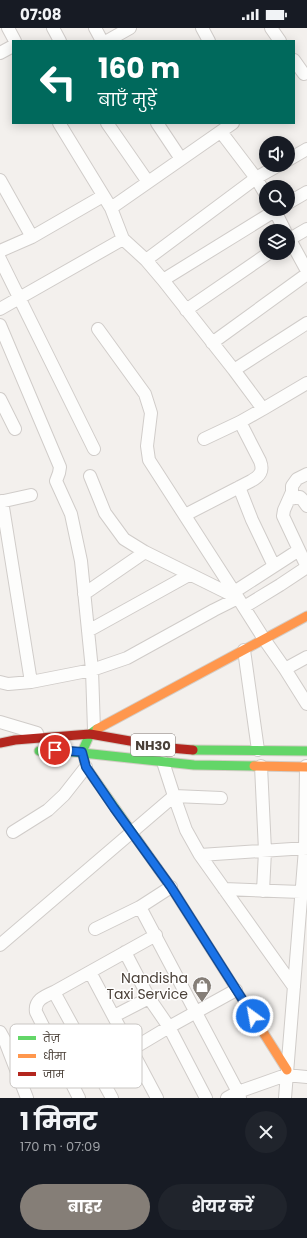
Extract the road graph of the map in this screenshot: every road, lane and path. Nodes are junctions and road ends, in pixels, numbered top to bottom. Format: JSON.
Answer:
{"nodes":[{"id":1,"x":8,"y":28,"type":"edge"},
{"id":2,"x":53,"y":28,"type":"edge"},
{"id":3,"x":95,"y":28,"type":"edge"},
{"id":4,"x":130,"y":28,"type":"edge"},
{"id":5,"x":202,"y":28,"type":"edge"},
{"id":6,"x":271,"y":28,"type":"edge"},
{"id":7,"x":14,"y":40,"type":"edge"},
{"id":8,"x":59,"y":40,"type":"edge"},
{"id":9,"x":101,"y":40,"type":"edge"},
{"id":10,"x":110,"y":40,"type":"edge"},
{"id":11,"x":208,"y":40,"type":"edge"},
{"id":12,"x":279,"y":40,"type":"edge"},
{"id":13,"x":12,"y":47,"type":"edge"},
{"id":14,"x":0,"y":53,"type":"edge"},
{"id":15,"x":295,"y":62,"type":"edge"},
{"id":16,"x":302,"y":76,"type":"edge"},
{"id":17,"x":60,"y":124,"type":"edge"},
{"id":18,"x":108,"y":124,"type":"edge"},
{"id":19,"x":158,"y":124,"type":"edge"},
{"id":20,"x":232,"y":124,"type":"edge"},
{"id":21,"x":221,"y":132,"type":"junction"},
{"id":22,"x":307,"y":149,"type":"edge"},
{"id":23,"x":295,"y":156,"type":"edge"},
{"id":24,"x":181,"y":159,"type":"junction"},
{"id":25,"x":267,"y":172,"type":"edge"},
{"id":26,"x":256,"y":178,"type":"junction"},
{"id":27,"x":0,"y":180,"type":"edge"},
{"id":28,"x":148,"y":182,"type":"junction"},
{"id":29,"x":259,"y":183,"type":"edge"},
{"id":30,"x":307,"y":192,"type":"edge"},
{"id":31,"x":104,"y":196,"type":"junction"},
{"id":32,"x":295,"y":199,"type":"edge"},
{"id":33,"x":111,"y":208,"type":"junction"},
{"id":34,"x":265,"y":216,"type":"edge"},
{"id":35,"x":307,"y":229,"type":"edge"},
{"id":36,"x":295,"y":233,"type":"edge"},
{"id":37,"x":32,"y":237,"type":"junction"},
{"id":38,"x":123,"y":239,"type":"junction"},
{"id":39,"x":295,"y":249,"type":"edge"},
{"id":40,"x":0,"y":251,"type":"edge"},
{"id":41,"x":0,"y":259,"type":"edge"},
{"id":42,"x":146,"y":260,"type":"junction"},
{"id":43,"x":259,"y":260,"type":"edge"},
{"id":44,"x":307,"y":272,"type":"edge"},
{"id":45,"x":163,"y":280,"type":"junction"},
{"id":46,"x":19,"y":298,"type":"junction"},
{"id":47,"x":0,"y":309,"type":"edge"},
{"id":48,"x":186,"y":310,"type":"junction"},
{"id":49,"x":307,"y":323,"type":"edge"},
{"id":50,"x":0,"y":325,"type":"edge"},
{"id":51,"x":98,"y":329,"type":"dead end"},
{"id":52,"x":212,"y":343,"type":"junction"},
{"id":53,"x":234,"y":370,"type":"junction"},
{"id":54,"x":307,"y":383,"type":"edge"},
{"id":55,"x":0,"y":399,"type":"edge"},
{"id":56,"x":263,"y":409,"type":"junction"},
{"id":57,"x":240,"y":422,"type":"junction"},
{"id":58,"x":15,"y":429,"type":"dead end"},
{"id":59,"x":204,"y":439,"type":"dead end"},
{"id":60,"x":94,"y":449,"type":"dead end"},
{"id":61,"x":307,"y":474,"type":"edge"},
{"id":62,"x":90,"y":476,"type":"dead end"},
{"id":63,"x":239,"y":487,"type":"junction"},
{"id":64,"x":31,"y":495,"type":"dead end"},
{"id":65,"x":289,"y":499,"type":"junction"},
{"id":66,"x":1,"y":502,"type":"edge"},
{"id":67,"x":307,"y":506,"type":"edge"},
{"id":68,"x":185,"y":515,"type":"junction"},
{"id":69,"x":299,"y":550,"type":"junction"},
{"id":70,"x":145,"y":552,"type":"junction"},
{"id":71,"x":274,"y":566,"type":"junction"},
{"id":72,"x":307,"y":567,"type":"edge"},
{"id":73,"x":189,"y":575,"type":"junction"},
{"id":74,"x":84,"y":594,"type":"junction"},
{"id":75,"x":238,"y":599,"type":"junction"},
{"id":76,"x":307,"y":616,"type":"edge"},
{"id":77,"x":88,"y":631,"type":"junction"},
{"id":78,"x":264,"y":639,"type":"junction"},
{"id":79,"x":244,"y":650,"type":"junction"},
{"id":80,"x":307,"y":657,"type":"edge"},
{"id":81,"x":286,"y":669,"type":"junction"},
{"id":82,"x":92,"y":670,"type":"junction"},
{"id":83,"x":0,"y":682,"type":"edge"},
{"id":84,"x":31,"y":682,"type":"junction"},
{"id":85,"x":305,"y":698,"type":"edge"},
{"id":86,"x":0,"y":722,"type":"edge"},
{"id":87,"x":92,"y":732,"type":"junction"},
{"id":88,"x":51,"y":737,"type":"junction"},
{"id":89,"x":0,"y":743,"type":"edge"},
{"id":90,"x":258,"y":750,"type":"junction"},
{"id":91,"x":307,"y":751,"type":"edge"},
{"id":92,"x":27,"y":752,"type":"dead end"},
{"id":93,"x":82,"y":752,"type":"junction"},
{"id":94,"x":163,"y":762,"type":"junction"},
{"id":95,"x":261,"y":766,"type":"junction"},
{"id":96,"x":307,"y":766,"type":"edge"},
{"id":97,"x":86,"y":767,"type":"junction"},
{"id":98,"x":174,"y":796,"type":"junction"},
{"id":99,"x":221,"y":798,"type":"dead end"},
{"id":100,"x":13,"y":832,"type":"dead end"},
{"id":101,"x":131,"y":832,"type":"junction"},
{"id":102,"x":306,"y":849,"type":"edge"},
{"id":103,"x":265,"y":851,"type":"junction"},
{"id":104,"x":200,"y":855,"type":"junction"},
{"id":105,"x":171,"y":887,"type":"junction"},
{"id":106,"x":224,"y":889,"type":"junction"},
{"id":107,"x":263,"y":891,"type":"junction"},
{"id":108,"x":302,"y":892,"type":"junction"},
{"id":109,"x":140,"y":907,"type":"junction"},
{"id":110,"x":95,"y":929,"type":"dead end"},
{"id":111,"x":156,"y":935,"type":"junction"},
{"id":112,"x":0,"y":946,"type":"edge"},
{"id":113,"x":125,"y":952,"type":"junction"},
{"id":114,"x":90,"y":972,"type":"junction"},
{"id":115,"x":294,"y":987,"type":"junction"},
{"id":116,"x":236,"y":990,"type":"junction"},
{"id":117,"x":54,"y":992,"type":"junction"},
{"id":118,"x":149,"y":998,"type":"junction"},
{"id":119,"x":196,"y":1012,"type":"junction"},
{"id":120,"x":114,"y":1016,"type":"junction"},
{"id":121,"x":42,"y":1024,"type":"edge"},
{"id":122,"x":72,"y":1024,"type":"edge"},
{"id":123,"x":118,"y":1024,"type":"edge"},
{"id":124,"x":169,"y":1027,"type":"junction"},
{"id":125,"x":0,"y":1032,"type":"edge"},
{"id":126,"x":142,"y":1044,"type":"edge"},
{"id":127,"x":10,"y":1054,"type":"edge"},
{"id":128,"x":142,"y":1069,"type":"edge"},
{"id":129,"x":287,"y":1073,"type":"junction"},
{"id":130,"x":307,"y":1077,"type":"edge"},
{"id":131,"x":23,"y":1088,"type":"edge"},
{"id":132,"x":74,"y":1088,"type":"edge"},
{"id":133,"x":107,"y":1088,"type":"edge"},
{"id":134,"x":235,"y":1096,"type":"edge"},
{"id":135,"x":27,"y":1098,"type":"edge"},
{"id":136,"x":79,"y":1098,"type":"edge"},
{"id":137,"x":112,"y":1098,"type":"edge"},
{"id":138,"x":157,"y":1098,"type":"edge"},
{"id":139,"x":206,"y":1098,"type":"edge"},
{"id":140,"x":285,"y":1098,"type":"edge"}],
"edges":[{"from":1,"to":7,"type":"street"},
{"from":2,"to":8,"type":"street"},
{"from":3,"to":9,"type":"street"},
{"from":4,"to":10,"type":"street"},
{"from":5,"to":11,"type":"street"},
{"from":6,"to":12,"type":"street"},
{"from":13,"to":14,"type":"street"},
{"from":15,"to":16,"type":"street"},
{"from":17,"to":31,"type":"street"},
{"from":18,"to":28,"type":"street"},
{"from":19,"to":24,"type":"street"},
{"from":20,"to":21,"type":"street"},
{"from":21,"to":24,"type":"street"},
{"from":21,"to":26,"type":"street"},
{"from":22,"to":23,"type":"street"},
{"from":24,"to":28,"type":"street"},
{"from":25,"to":26,"type":"street"},
{"from":26,"to":29,"type":"street"},
{"from":26,"to":42,"type":"street"},
{"from":27,"to":37,"type":"street"},
{"from":28,"to":33,"type":"street"},
{"from":30,"to":32,"type":"street"},
{"from":31,"to":33,"type":"street"},
{"from":31,"to":37,"type":"street"},
{"from":33,"to":38,"type":"street"},
{"from":34,"to":45,"type":"street"},
{"from":35,"to":36,"type":"street"},
{"from":37,"to":40,"type":"street"},
{"from":38,"to":42,"type":"street"},
{"from":38,"to":46,"type":"street"},
{"from":39,"to":44,"type":"street"},
{"from":41,"to":46,"type":"street"},
{"from":42,"to":45,"type":"street"},
{"from":43,"to":48,"type":"street"},
{"from":44,"to":52,"type":"street"},
{"from":45,"to":48,"type":"street"},
{"from":46,"to":47,"type":"street"},
{"from":46,"to":60,"type":"street"},
{"from":48,"to":52,"type":"street"},
{"from":49,"to":53,"type":"street"},
{"from":50,"to":74,"type":"street"},
{"from":51,"to":68,"type":"street"},
{"from":52,"to":53,"type":"street"},
{"from":53,"to":56,"type":"street"},
{"from":54,"to":56,"type":"street"},
{"from":55,"to":58,"type":"street"},
{"from":56,"to":57,"type":"street"},
{"from":57,"to":59,"type":"street"},
{"from":57,"to":63,"type":"street"},
{"from":61,"to":65,"type":"street"},
{"from":62,"to":70,"type":"street"},
{"from":63,"to":68,"type":"street"},
{"from":63,"to":71,"type":"street"},
{"from":64,"to":66,"type":"street"},
{"from":65,"to":67,"type":"street"},
{"from":65,"to":69,"type":"street"},
{"from":66,"to":84,"type":"street"},
{"from":68,"to":75,"type":"street"},
{"from":69,"to":71,"type":"street"},
{"from":69,"to":72,"type":"street"},
{"from":70,"to":73,"type":"street"},
{"from":70,"to":74,"type":"street"},
{"from":71,"to":75,"type":"street"},
{"from":72,"to":75,"type":"street"},
{"from":73,"to":75,"type":"street"},
{"from":73,"to":77,"type":"street"},
{"from":74,"to":77,"type":"street"},
{"from":75,"to":78,"type":"street"},
{"from":75,"to":82,"type":"street"},
{"from":76,"to":78,"type":"main road"},
{"from":77,"to":82,"type":"street"},
{"from":78,"to":79,"type":"main road"},
{"from":78,"to":81,"type":"street"},
{"from":79,"to":87,"type":"main road"},
{"from":79,"to":90,"type":"street"},
{"from":80,"to":81,"type":"street"},
{"from":81,"to":85,"type":"street"},
{"from":82,"to":84,"type":"street"},
{"from":82,"to":87,"type":"street"},
{"from":83,"to":84,"type":"street"},
{"from":86,"to":88,"type":"street"},
{"from":87,"to":88,"type":"main road","number":"NH30"},
{"from":87,"to":90,"type":"main road","number":"NH30"},
{"from":87,"to":93,"type":"main road"},
{"from":88,"to":89,"type":"main road","number":"NH30"},
{"from":90,"to":91,"type":"main road","number":"NH30"},
{"from":92,"to":93,"type":"main road","number":"NH30"},
{"from":93,"to":94,"type":"main road","number":"NH30"},
{"from":93,"to":97,"type":"main road"},
{"from":94,"to":95,"type":"main road","number":"NH30"},
{"from":94,"to":98,"type":"street"},
{"from":95,"to":96,"type":"main road","number":"NH30"},
{"from":95,"to":103,"type":"street"},
{"from":96,"to":102,"type":"street"},
{"from":97,"to":100,"type":"street"},
{"from":97,"to":101,"type":"main road"},
{"from":98,"to":99,"type":"street"},
{"from":98,"to":101,"type":"street"},
{"from":98,"to":104,"type":"street"},
{"from":101,"to":105,"type":"main road"},
{"from":101,"to":112,"type":"street"},
{"from":102,"to":103,"type":"street"},
{"from":102,"to":108,"type":"street"},
{"from":103,"to":104,"type":"street"},
{"from":103,"to":107,"type":"street"},
{"from":104,"to":106,"type":"street"},
{"from":105,"to":109,"type":"street"},
{"from":105,"to":116,"type":"main road"},
{"from":106,"to":107,"type":"street"},
{"from":106,"to":115,"type":"street"},
{"from":107,"to":108,"type":"street"},
{"from":108,"to":115,"type":"street"},
{"from":109,"to":110,"type":"street"},
{"from":109,"to":111,"type":"street"},
{"from":111,"to":113,"type":"street"},
{"from":111,"to":119,"type":"street"},
{"from":113,"to":114,"type":"street"},
{"from":113,"to":118,"type":"street"},
{"from":114,"to":117,"type":"street"},
{"from":114,"to":120,"type":"street"},
{"from":115,"to":129,"type":"street"},
{"from":116,"to":119,"type":"street"},
{"from":116,"to":129,"type":"main road"},
{"from":117,"to":121,"type":"street"},
{"from":117,"to":122,"type":"street"},
{"from":118,"to":120,"type":"street"},
{"from":118,"to":124,"type":"street"},
{"from":119,"to":124,"type":"street"},
{"from":119,"to":134,"type":"street"},
{"from":120,"to":123,"type":"street"},
{"from":124,"to":126,"type":"street"},
{"from":124,"to":139,"type":"street"},
{"from":125,"to":127,"type":"street"},
{"from":128,"to":138,"type":"street"},
{"from":129,"to":130,"type":"street"},
{"from":129,"to":134,"type":"street"},
{"from":129,"to":140,"type":"street"},
{"from":131,"to":135,"type":"street"},
{"from":132,"to":136,"type":"street"},
{"from":133,"to":137,"type":"street"}]}
